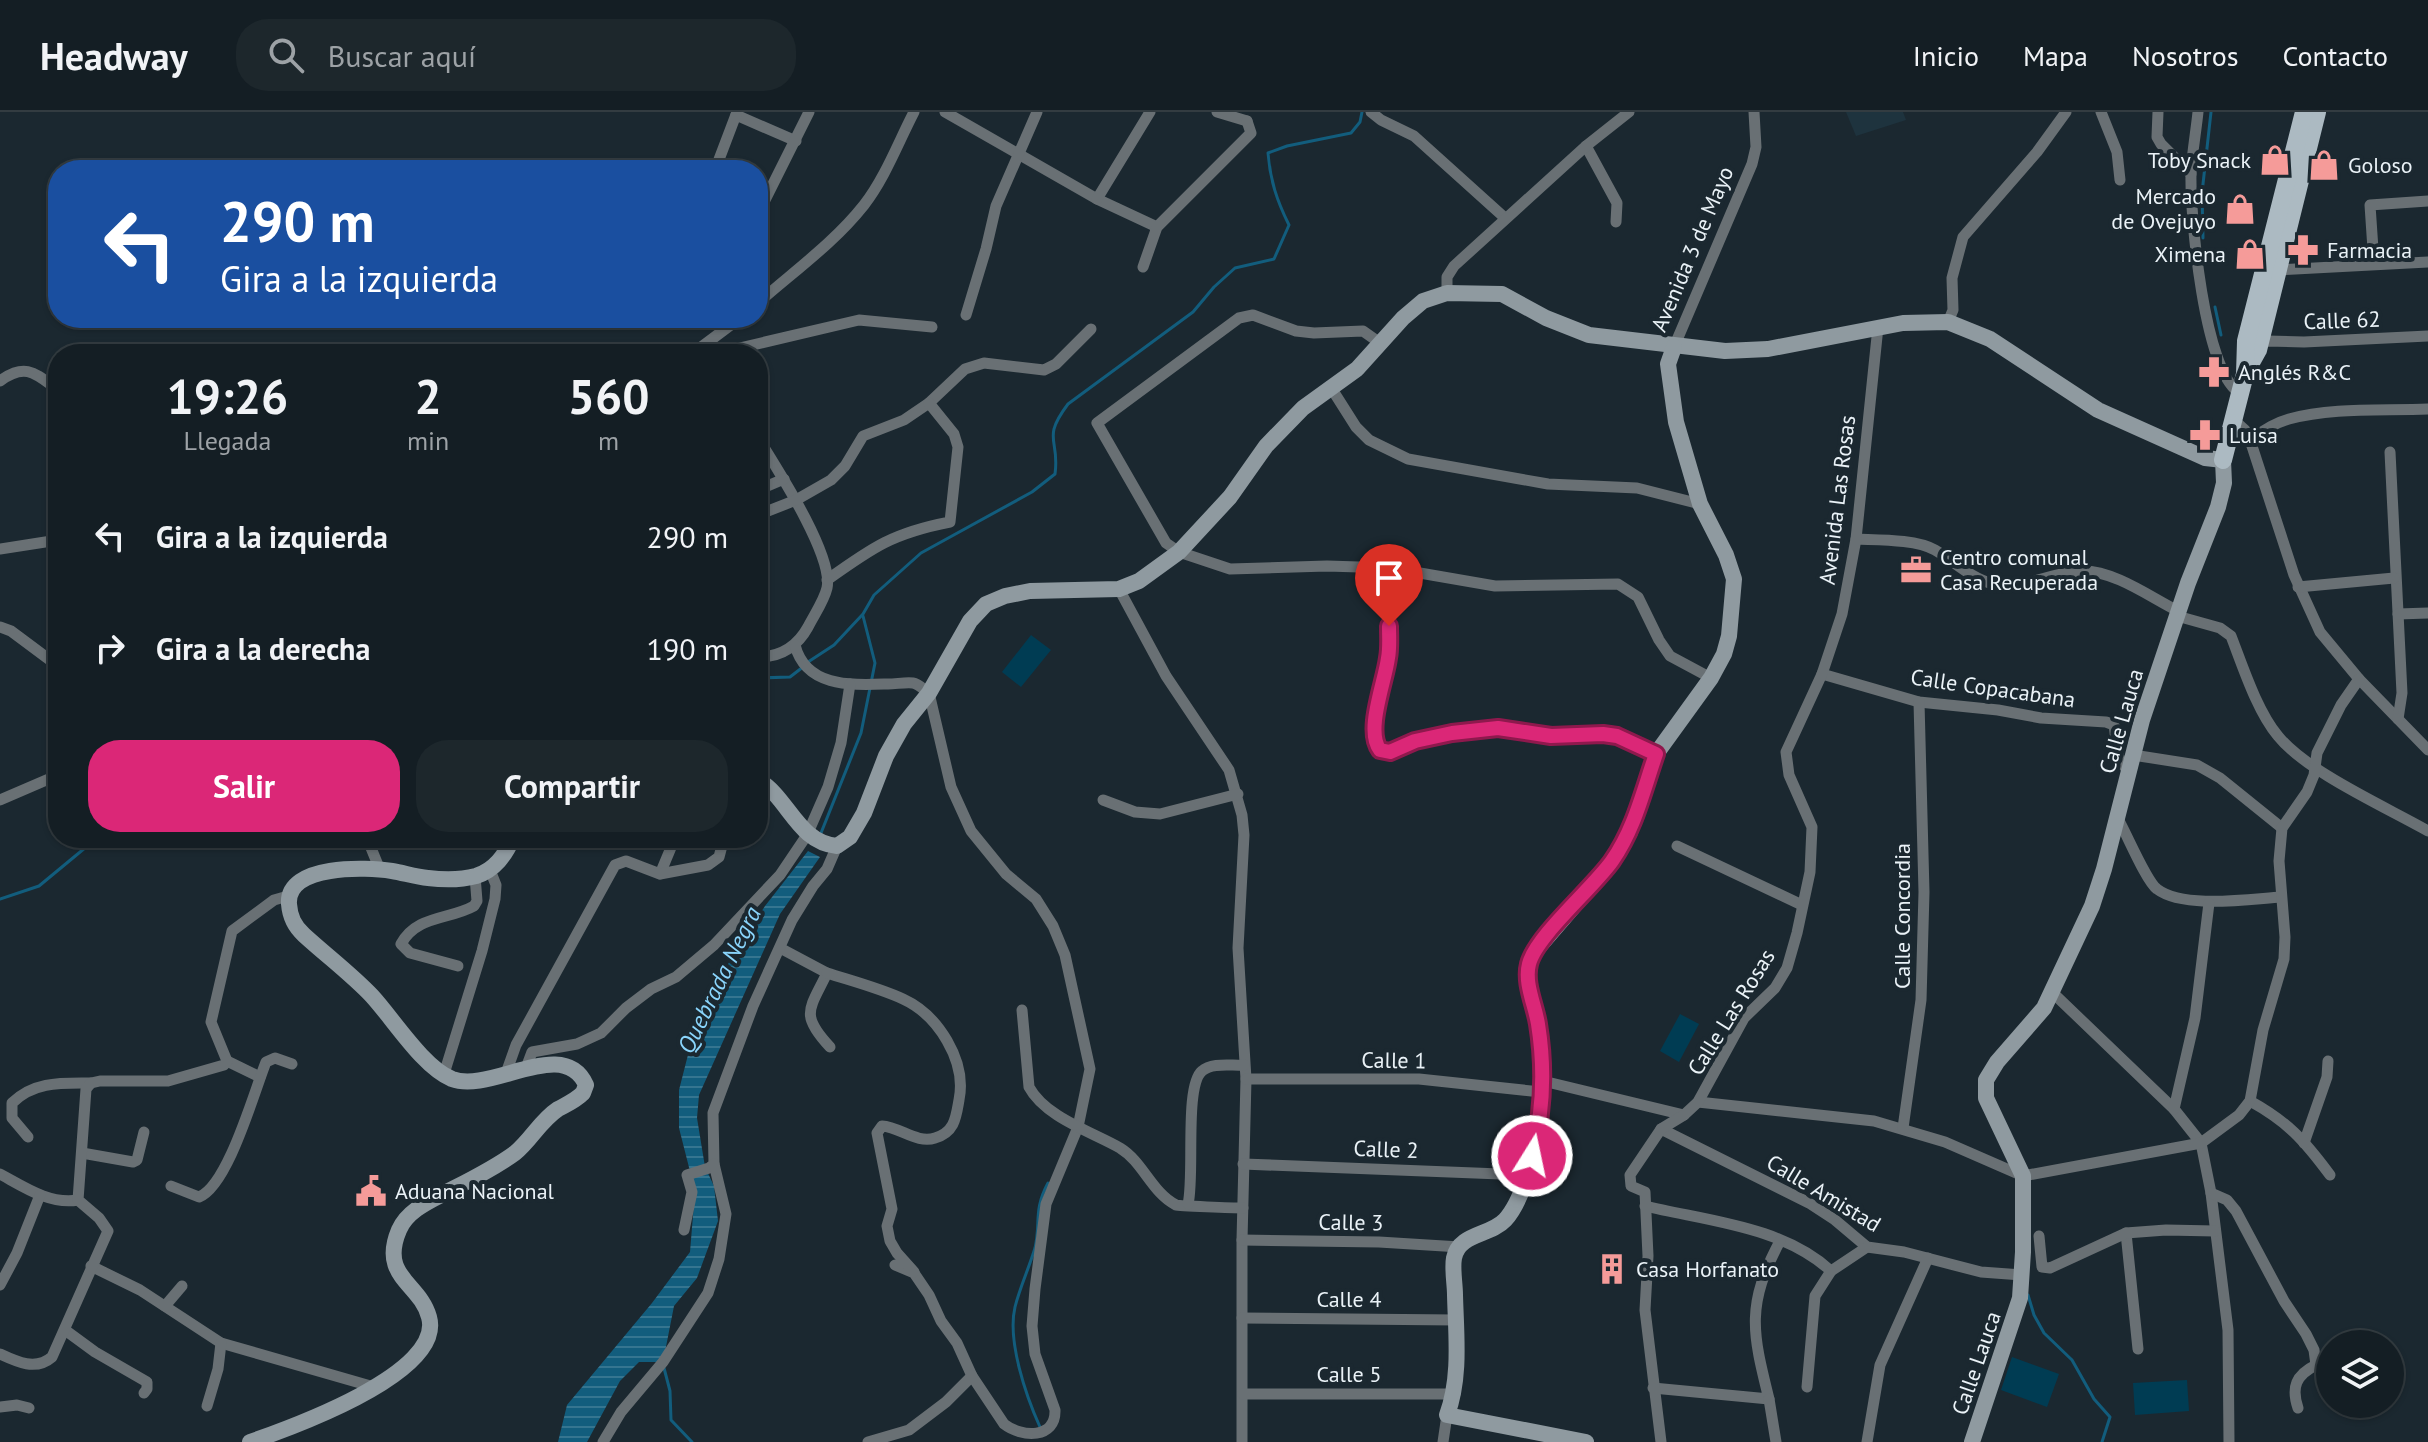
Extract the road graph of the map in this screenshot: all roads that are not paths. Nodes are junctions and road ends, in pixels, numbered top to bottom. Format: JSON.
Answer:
{"nodes":[{"id":1,"x":809,"y":112,"type":"edge"},
{"id":2,"x":914,"y":112,"type":"edge"},
{"id":3,"x":945,"y":112,"type":"edge"},
{"id":4,"x":1036,"y":112,"type":"edge"},
{"id":5,"x":1150,"y":112,"type":"edge"},
{"id":6,"x":1217,"y":112,"type":"edge"},
{"id":7,"x":1372,"y":112,"type":"edge"},
{"id":8,"x":1629,"y":112,"type":"edge"},
{"id":9,"x":1754,"y":112,"type":"edge"},
{"id":10,"x":2066,"y":112,"type":"edge"},
{"id":11,"x":2101,"y":112,"type":"edge"},
{"id":12,"x":2158,"y":112,"type":"edge"},
{"id":13,"x":2198,"y":112,"type":"edge"},
{"id":14,"x":2304,"y":112,"type":"edge"},
{"id":15,"x":2317,"y":112,"type":"edge"},
{"id":16,"x":736,"y":113,"type":"edge"},
{"id":17,"x":1250,"y":117,"type":"edge"},
{"id":18,"x":796,"y":141,"type":"junction"},
{"id":19,"x":1586,"y":146,"type":"junction"},
{"id":20,"x":1018,"y":155,"type":"junction"},
{"id":21,"x":719,"y":160,"type":"edge"},
{"id":22,"x":2191,"y":174,"type":"junction"},
{"id":23,"x":2120,"y":180,"type":"dead end"},
{"id":24,"x":768,"y":194,"type":"edge"},
{"id":25,"x":1097,"y":199,"type":"junction"},
{"id":26,"x":2428,"y":201,"type":"edge"},
{"id":27,"x":1505,"y":218,"type":"junction"},
{"id":28,"x":1616,"y":222,"type":"dead end"},
{"id":29,"x":1157,"y":227,"type":"junction"},
{"id":30,"x":2428,"y":262,"type":"edge"},
{"id":31,"x":2374,"y":264,"type":"junction"},
{"id":32,"x":1143,"y":267,"type":"dead end"},
{"id":33,"x":2272,"y":268,"type":"junction"},
{"id":34,"x":1447,"y":293,"type":"junction"},
{"id":35,"x":768,"y":294,"type":"edge"},
{"id":36,"x":966,"y":315,"type":"dead end"},
{"id":37,"x":1948,"y":322,"type":"junction"},
{"id":38,"x":932,"y":327,"type":"dead end"},
{"id":39,"x":1878,"y":327,"type":"junction"},
{"id":40,"x":727,"y":328,"type":"edge"},
{"id":41,"x":1091,"y":329,"type":"dead end"},
{"id":42,"x":2428,"y":336,"type":"edge"},
{"id":43,"x":1380,"y":343,"type":"junction"},
{"id":44,"x":2252,"y":343,"type":"junction"},
{"id":45,"x":707,"y":344,"type":"edge"},
{"id":46,"x":757,"y":344,"type":"edge"},
{"id":47,"x":1674,"y":347,"type":"junction"},
{"id":48,"x":0,"y":381,"type":"edge"},
{"id":49,"x":48,"y":382,"type":"edge"},
{"id":50,"x":1330,"y":386,"type":"junction"},
{"id":51,"x":2240,"y":393,"type":"junction"},
{"id":52,"x":929,"y":403,"type":"junction"},
{"id":53,"x":2428,"y":409,"type":"edge"},
{"id":54,"x":2234,"y":420,"type":"junction"},
{"id":55,"x":2250,"y":440,"type":"junction"},
{"id":56,"x":2390,"y":452,"type":"dead end"},
{"id":57,"x":768,"y":454,"type":"edge"},
{"id":58,"x":2223,"y":460,"type":"junction"},
{"id":59,"x":784,"y":479,"type":"junction"},
{"id":60,"x":768,"y":486,"type":"edge"},
{"id":61,"x":796,"y":500,"type":"junction"},
{"id":62,"x":1700,"y":504,"type":"junction"},
{"id":63,"x":768,"y":511,"type":"edge"},
{"id":64,"x":1856,"y":539,"type":"junction"},
{"id":65,"x":48,"y":542,"type":"edge"},
{"id":66,"x":0,"y":549,"type":"edge"},
{"id":67,"x":1179,"y":552,"type":"junction"},
{"id":68,"x":1391,"y":568,"type":"junction"},
{"id":69,"x":2394,"y":578,"type":"junction"},
{"id":70,"x":827,"y":580,"type":"junction"},
{"id":71,"x":2298,"y":587,"type":"junction"},
{"id":72,"x":1119,"y":589,"type":"junction"},
{"id":73,"x":2428,"y":613,"type":"edge"},
{"id":74,"x":2178,"y":614,"type":"junction"},
{"id":75,"x":2398,"y":614,"type":"junction"},
{"id":76,"x":0,"y":627,"type":"edge"},
{"id":77,"x":795,"y":645,"type":"junction"},
{"id":78,"x":768,"y":657,"type":"edge"},
{"id":79,"x":48,"y":659,"type":"edge"},
{"id":80,"x":1822,"y":674,"type":"junction"},
{"id":81,"x":1711,"y":678,"type":"junction"},
{"id":82,"x":2359,"y":679,"type":"junction"},
{"id":83,"x":855,"y":684,"type":"junction"},
{"id":84,"x":929,"y":693,"type":"junction"},
{"id":85,"x":1919,"y":702,"type":"junction"},
{"id":86,"x":2398,"y":719,"type":"junction"},
{"id":87,"x":2428,"y":750,"type":"edge"},
{"id":88,"x":1656,"y":754,"type":"junction"},
{"id":89,"x":2131,"y":763,"type":"junction"},
{"id":90,"x":2316,"y":768,"type":"junction"},
{"id":91,"x":48,"y":779,"type":"edge"},
{"id":92,"x":768,"y":788,"type":"edge"},
{"id":93,"x":1238,"y":794,"type":"junction"},
{"id":94,"x":1,"y":797,"type":"edge"},
{"id":95,"x":1103,"y":800,"type":"dead end"},
{"id":96,"x":2117,"y":817,"type":"junction"},
{"id":97,"x":2282,"y":828,"type":"junction"},
{"id":98,"x":2428,"y":831,"type":"edge"},
{"id":99,"x":821,"y":841,"type":"junction"},
{"id":100,"x":1677,"y":846,"type":"dead end"},
{"id":101,"x":371,"y":848,"type":"edge"},
{"id":102,"x":507,"y":848,"type":"edge"},
{"id":103,"x":671,"y":848,"type":"edge"},
{"id":104,"x":721,"y":848,"type":"edge"},
{"id":105,"x":380,"y":870,"type":"junction"},
{"id":106,"x":483,"y":873,"type":"junction"},
{"id":107,"x":660,"y":874,"type":"junction"},
{"id":108,"x":288,"y":896,"type":"junction"},
{"id":109,"x":2281,"y":897,"type":"junction"},
{"id":110,"x":2209,"y":903,"type":"junction"},
{"id":111,"x":1802,"y":905,"type":"junction"},
{"id":112,"x":780,"y":948,"type":"junction"},
{"id":113,"x":458,"y":966,"type":"dead end"},
{"id":114,"x":827,"y":973,"type":"junction"},
{"id":115,"x":2053,"y":993,"type":"junction"},
{"id":116,"x":1022,"y":1010,"type":"dead end"},
{"id":117,"x":830,"y":1047,"type":"dead end"},
{"id":118,"x":227,"y":1061,"type":"junction"},
{"id":119,"x":2328,"y":1061,"type":"dead end"},
{"id":120,"x":292,"y":1064,"type":"dead end"},
{"id":121,"x":1244,"y":1065,"type":"junction"},
{"id":122,"x":526,"y":1068,"type":"junction"},
{"id":123,"x":444,"y":1074,"type":"junction"},
{"id":124,"x":505,"y":1076,"type":"junction"},
{"id":125,"x":260,"y":1077,"type":"junction"},
{"id":126,"x":1246,"y":1079,"type":"junction"},
{"id":127,"x":91,"y":1083,"type":"junction"},
{"id":128,"x":1542,"y":1086,"type":"junction"},
{"id":129,"x":2250,"y":1101,"type":"junction"},
{"id":130,"x":1698,"y":1102,"type":"junction"},
{"id":131,"x":2174,"y":1109,"type":"junction"},
{"id":132,"x":1684,"y":1115,"type":"junction"},
{"id":133,"x":1078,"y":1127,"type":"junction"},
{"id":134,"x":1903,"y":1128,"type":"junction"},
{"id":135,"x":1661,"y":1129,"type":"junction"},
{"id":136,"x":144,"y":1132,"type":"dead end"},
{"id":137,"x":28,"y":1137,"type":"dead end"},
{"id":138,"x":2201,"y":1143,"type":"junction"},
{"id":139,"x":2304,"y":1143,"type":"junction"},
{"id":140,"x":82,"y":1153,"type":"junction"},
{"id":141,"x":1243,"y":1164,"type":"junction"},
{"id":142,"x":712,"y":1166,"type":"junction"},
{"id":143,"x":0,"y":1174,"type":"edge"},
{"id":144,"x":1527,"y":1175,"type":"junction"},
{"id":145,"x":2330,"y":1175,"type":"dead end"},
{"id":146,"x":2023,"y":1176,"type":"junction"},
{"id":147,"x":171,"y":1186,"type":"dead end"},
{"id":148,"x":2211,"y":1193,"type":"junction"},
{"id":149,"x":40,"y":1195,"type":"junction"},
{"id":150,"x":78,"y":1200,"type":"junction"},
{"id":151,"x":1188,"y":1204,"type":"junction"},
{"id":152,"x":1645,"y":1206,"type":"junction"},
{"id":153,"x":1243,"y":1208,"type":"junction"},
{"id":154,"x":684,"y":1230,"type":"dead end"},
{"id":155,"x":2215,"y":1231,"type":"junction"},
{"id":156,"x":2126,"y":1233,"type":"junction"},
{"id":157,"x":2039,"y":1236,"type":"dead end"},
{"id":158,"x":1242,"y":1240,"type":"junction"},
{"id":159,"x":1780,"y":1241,"type":"junction"},
{"id":160,"x":1460,"y":1247,"type":"junction"},
{"id":161,"x":1867,"y":1247,"type":"junction"},
{"id":162,"x":1928,"y":1258,"type":"junction"},
{"id":163,"x":895,"y":1265,"type":"dead end"},
{"id":164,"x":91,"y":1266,"type":"junction"},
{"id":165,"x":1831,"y":1271,"type":"junction"},
{"id":166,"x":914,"y":1273,"type":"junction"},
{"id":167,"x":2022,"y":1275,"type":"junction"},
{"id":168,"x":0,"y":1285,"type":"edge"},
{"id":169,"x":182,"y":1286,"type":"dead end"},
{"id":170,"x":165,"y":1306,"type":"junction"},
{"id":171,"x":1242,"y":1318,"type":"junction"},
{"id":172,"x":1456,"y":1320,"type":"junction"},
{"id":173,"x":65,"y":1330,"type":"junction"},
{"id":174,"x":221,"y":1343,"type":"junction"},
{"id":175,"x":2138,"y":1349,"type":"dead end"},
{"id":176,"x":0,"y":1354,"type":"edge"},
{"id":177,"x":972,"y":1376,"type":"junction"},
{"id":178,"x":374,"y":1387,"type":"junction"},
{"id":179,"x":1807,"y":1387,"type":"dead end"},
{"id":180,"x":1653,"y":1388,"type":"junction"},
{"id":181,"x":144,"y":1393,"type":"dead end"},
{"id":182,"x":1243,"y":1394,"type":"junction"},
{"id":183,"x":1455,"y":1394,"type":"junction"},
{"id":184,"x":1769,"y":1399,"type":"junction"},
{"id":185,"x":207,"y":1406,"type":"dead end"},
{"id":186,"x":0,"y":1407,"type":"edge"},
{"id":187,"x":29,"y":1408,"type":"dead end"},
{"id":188,"x":2298,"y":1408,"type":"dead end"},
{"id":189,"x":1447,"y":1415,"type":"junction"},
{"id":190,"x":250,"y":1442,"type":"edge"},
{"id":191,"x":603,"y":1442,"type":"edge"},
{"id":192,"x":868,"y":1442,"type":"edge"},
{"id":193,"x":1242,"y":1442,"type":"edge"},
{"id":194,"x":1443,"y":1442,"type":"edge"},
{"id":195,"x":1586,"y":1442,"type":"edge"},
{"id":196,"x":1661,"y":1442,"type":"edge"},
{"id":197,"x":1776,"y":1442,"type":"edge"},
{"id":198,"x":1867,"y":1442,"type":"edge"},
{"id":199,"x":1972,"y":1442,"type":"edge"},
{"id":200,"x":2229,"y":1442,"type":"edge"}],
"edges":[{"from":1,"to":18,"type":"street"},
{"from":2,"to":35,"type":"street"},
{"from":3,"to":20,"type":"street"},
{"from":4,"to":20,"type":"street"},
{"from":5,"to":25,"type":"street"},
{"from":6,"to":17,"type":"street"},
{"from":7,"to":27,"type":"street"},
{"from":8,"to":19,"type":"street"},
{"from":9,"to":47,"type":"street","name":"Avenida 3 de Mayo"},
{"from":10,"to":37,"type":"street"},
{"from":11,"to":23,"type":"street"},
{"from":12,"to":22,"type":"street"},
{"from":13,"to":22,"type":"street"},
{"from":14,"to":33,"type":"main road"},
{"from":15,"to":33,"type":"main road"},
{"from":16,"to":18,"type":"street"},
{"from":16,"to":21,"type":"street"},
{"from":17,"to":29,"type":"street"},
{"from":18,"to":24,"type":"street"},
{"from":19,"to":27,"type":"street"},
{"from":19,"to":28,"type":"street"},
{"from":20,"to":25,"type":"street"},
{"from":20,"to":36,"type":"street"},
{"from":22,"to":51,"type":"street"},
{"from":25,"to":29,"type":"street"},
{"from":26,"to":31,"type":"street"},
{"from":27,"to":34,"type":"street"},
{"from":29,"to":32,"type":"street"},
{"from":30,"to":31,"type":"street"},
{"from":31,"to":33,"type":"street"},
{"from":33,"to":44,"type":"main road"},
{"from":34,"to":43,"type":"main road"},
{"from":34,"to":47,"type":"main road"},
{"from":37,"to":39,"type":"main road"},
{"from":37,"to":58,"type":"main road"},
{"from":38,"to":46,"type":"street"},
{"from":39,"to":47,"type":"main road"},
{"from":39,"to":64,"type":"street","name":"Avenida Las Rosas"},
{"from":40,"to":45,"type":"street"},
{"from":41,"to":52,"type":"street"},
{"from":42,"to":44,"type":"street","name":"Calle 62"},
{"from":43,"to":50,"type":"main road"},
{"from":43,"to":67,"type":"street"},
{"from":44,"to":51,"type":"main road"},
{"from":47,"to":62,"type":"main road","name":"Avenida 3 de Mayo"},
{"from":48,"to":49,"type":"street"},
{"from":50,"to":62,"type":"street"},
{"from":50,"to":67,"type":"main road"},
{"from":51,"to":54,"type":"main road"},
{"from":52,"to":61,"type":"street"},
{"from":52,"to":70,"type":"street"},
{"from":53,"to":55,"type":"street"},
{"from":54,"to":55,"type":"street"},
{"from":54,"to":58,"type":"main road"},
{"from":55,"to":71,"type":"street"},
{"from":56,"to":69,"type":"street"},
{"from":57,"to":59,"type":"street"},
{"from":58,"to":74,"type":"main road","name":"Calle Lauca"},
{"from":59,"to":60,"type":"street"},
{"from":59,"to":61,"type":"street"},
{"from":61,"to":63,"type":"street"},
{"from":61,"to":70,"type":"street"},
{"from":62,"to":81,"type":"main road","name":"Avenida 3 de Mayo"},
{"from":64,"to":74,"type":"street"},
{"from":64,"to":80,"type":"street","name":"Avenida Las Rosas"},
{"from":65,"to":66,"type":"street"},
{"from":67,"to":68,"type":"street"},
{"from":67,"to":72,"type":"main road"},
{"from":68,"to":81,"type":"street"},
{"from":68,"to":88,"type":"street"},
{"from":69,"to":71,"type":"street"},
{"from":69,"to":75,"type":"street"},
{"from":70,"to":77,"type":"street"},
{"from":71,"to":82,"type":"street"},
{"from":72,"to":84,"type":"main road"},
{"from":72,"to":93,"type":"street"},
{"from":73,"to":75,"type":"street"},
{"from":74,"to":89,"type":"main road","name":"Calle Lauca"},
{"from":74,"to":90,"type":"street"},
{"from":75,"to":86,"type":"street"},
{"from":76,"to":79,"type":"street"},
{"from":77,"to":78,"type":"street"},
{"from":77,"to":83,"type":"street"},
{"from":80,"to":85,"type":"street","name":"Calle Copacabana"},
{"from":80,"to":111,"type":"street","name":"Calle Las Rosas"},
{"from":81,"to":88,"type":"main road","name":"Avenida 3 de Mayo"},
{"from":82,"to":86,"type":"street"},
{"from":82,"to":90,"type":"street"},
{"from":83,"to":84,"type":"street"},
{"from":83,"to":99,"type":"street"},
{"from":84,"to":99,"type":"main road"},
{"from":84,"to":133,"type":"street"},
{"from":85,"to":89,"type":"street","name":"Calle Copacabana"},
{"from":85,"to":134,"type":"street","name":"Calle Concordia"},
{"from":86,"to":87,"type":"street"},
{"from":88,"to":128,"type":"main road","name":"Avenida 3 de Mayo"},
{"from":89,"to":96,"type":"main road","name":"Calle Lauca"},
{"from":89,"to":97,"type":"street"},
{"from":90,"to":97,"type":"street"},
{"from":90,"to":98,"type":"street"},
{"from":91,"to":94,"type":"street"},
{"from":92,"to":99,"type":"main road"},
{"from":93,"to":95,"type":"street"},
{"from":93,"to":121,"type":"street"},
{"from":96,"to":110,"type":"street"},
{"from":96,"to":115,"type":"main road","name":"Calle Lauca"},
{"from":97,"to":109,"type":"street"},
{"from":99,"to":112,"type":"street"},
{"from":99,"to":122,"type":"street"},
{"from":100,"to":111,"type":"street"},
{"from":101,"to":105,"type":"street"},
{"from":102,"to":106,"type":"main road"},
{"from":103,"to":107,"type":"street"},
{"from":104,"to":107,"type":"street"},
{"from":105,"to":106,"type":"main road"},
{"from":105,"to":108,"type":"main road"},
{"from":106,"to":113,"type":"street"},
{"from":106,"to":123,"type":"street"},
{"from":107,"to":124,"type":"street"},
{"from":108,"to":118,"type":"street"},
{"from":108,"to":123,"type":"main road"},
{"from":109,"to":110,"type":"street"},
{"from":109,"to":129,"type":"street"},
{"from":110,"to":131,"type":"street"},
{"from":111,"to":130,"type":"street","name":"Calle Las Rosas"},
{"from":112,"to":114,"type":"street"},
{"from":112,"to":142,"type":"street"},
{"from":114,"to":117,"type":"street"},
{"from":114,"to":166,"type":"street"},
{"from":115,"to":131,"type":"street"},
{"from":115,"to":146,"type":"main road","name":"Calle Lauca"},
{"from":116,"to":133,"type":"street"},
{"from":118,"to":125,"type":"street"},
{"from":118,"to":127,"type":"street"},
{"from":119,"to":139,"type":"street"},
{"from":120,"to":125,"type":"street"},
{"from":121,"to":126,"type":"street"},
{"from":121,"to":151,"type":"street"},
{"from":122,"to":124,"type":"main road"},
{"from":122,"to":178,"type":"main road"},
{"from":123,"to":124,"type":"main road"},
{"from":125,"to":147,"type":"street"},
{"from":126,"to":128,"type":"street","name":"Calle 1"},
{"from":126,"to":141,"type":"street"},
{"from":127,"to":137,"type":"street"},
{"from":127,"to":140,"type":"street"},
{"from":128,"to":132,"type":"street","name":"Calle 1"},
{"from":128,"to":144,"type":"main road","name":"Avenida 3 de Mayo"},
{"from":129,"to":138,"type":"street"},
{"from":129,"to":139,"type":"street"},
{"from":130,"to":132,"type":"street","name":"Calle Las Rosas"},
{"from":130,"to":134,"type":"street"},
{"from":131,"to":138,"type":"street"},
{"from":132,"to":135,"type":"street","name":"Calle Las Rosas"},
{"from":133,"to":151,"type":"street"},
{"from":133,"to":177,"type":"street"},
{"from":134,"to":146,"type":"street"},
{"from":135,"to":152,"type":"street","name":"Calle Las Rosas"},
{"from":135,"to":161,"type":"street","name":"Calle Amistad"},
{"from":136,"to":140,"type":"street"},
{"from":138,"to":146,"type":"street"},
{"from":138,"to":148,"type":"street"},
{"from":139,"to":145,"type":"street"},
{"from":140,"to":150,"type":"street"},
{"from":141,"to":144,"type":"street","name":"Calle 2"},
{"from":141,"to":153,"type":"street"},
{"from":142,"to":154,"type":"street"},
{"from":142,"to":191,"type":"street"},
{"from":143,"to":149,"type":"street"},
{"from":144,"to":160,"type":"main road","name":"Avenida 3 de Mayo"},
{"from":146,"to":167,"type":"main road","name":"Calle Lauca"},
{"from":148,"to":155,"type":"street"},
{"from":148,"to":188,"type":"street"},
{"from":149,"to":150,"type":"street"},
{"from":149,"to":168,"type":"street"},
{"from":150,"to":164,"type":"street"},
{"from":151,"to":153,"type":"street"},
{"from":152,"to":159,"type":"street"},
{"from":152,"to":180,"type":"street","name":"Calle Las Rosas"},
{"from":153,"to":158,"type":"street"},
{"from":155,"to":156,"type":"street"},
{"from":155,"to":200,"type":"street"},
{"from":156,"to":157,"type":"street"},
{"from":156,"to":175,"type":"street"},
{"from":158,"to":160,"type":"street","name":"Calle 3"},
{"from":158,"to":171,"type":"street"},
{"from":159,"to":165,"type":"street"},
{"from":159,"to":184,"type":"street"},
{"from":160,"to":172,"type":"main road"},
{"from":161,"to":162,"type":"street","name":"Calle Amistad"},
{"from":161,"to":165,"type":"street"},
{"from":162,"to":167,"type":"street","name":"Calle Amistad"},
{"from":162,"to":198,"type":"street"},
{"from":163,"to":166,"type":"street"},
{"from":164,"to":170,"type":"street"},
{"from":164,"to":173,"type":"street"},
{"from":165,"to":179,"type":"street"},
{"from":166,"to":177,"type":"street"},
{"from":167,"to":199,"type":"main road","name":"Calle Lauca"},
{"from":169,"to":170,"type":"street"},
{"from":170,"to":174,"type":"street"},
{"from":171,"to":172,"type":"street","name":"Calle 4"},
{"from":171,"to":182,"type":"street"},
{"from":172,"to":183,"type":"main road"},
{"from":173,"to":176,"type":"street"},
{"from":173,"to":181,"type":"street"},
{"from":174,"to":178,"type":"street"},
{"from":174,"to":185,"type":"street"},
{"from":177,"to":192,"type":"street"},
{"from":178,"to":190,"type":"main road"},
{"from":180,"to":184,"type":"street"},
{"from":180,"to":196,"type":"street","name":"Calle Las Rosas"},
{"from":182,"to":183,"type":"street","name":"Calle 5"},
{"from":182,"to":193,"type":"street"},
{"from":183,"to":189,"type":"main road"},
{"from":184,"to":197,"type":"street"},
{"from":186,"to":187,"type":"street"},
{"from":189,"to":194,"type":"street"},
{"from":189,"to":195,"type":"main road"}]}
